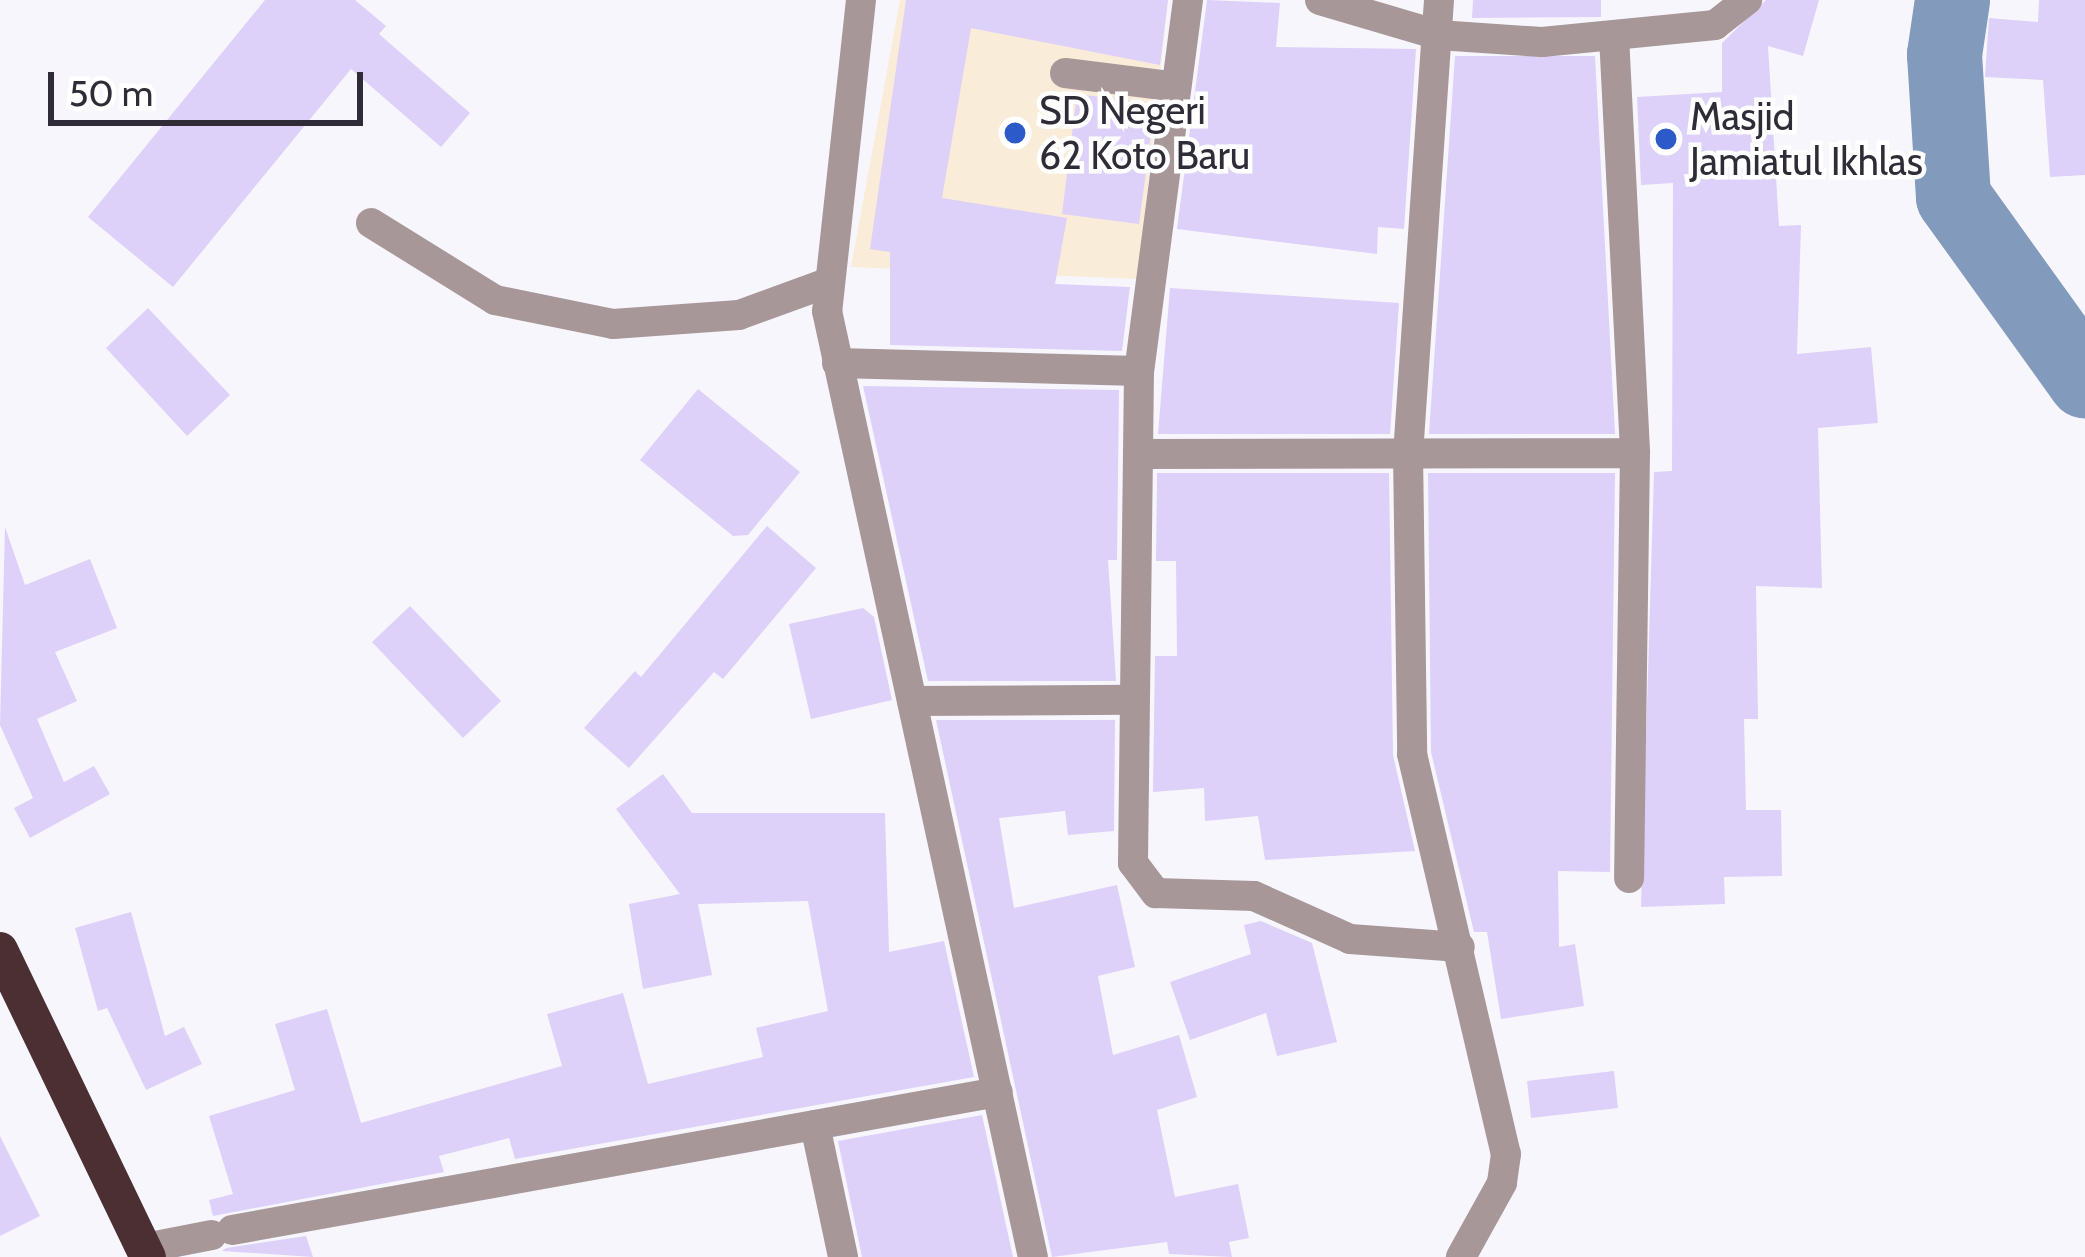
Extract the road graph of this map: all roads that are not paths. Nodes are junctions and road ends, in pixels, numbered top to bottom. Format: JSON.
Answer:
{"nodes":[{"id":1,"x":861,"y":0,"type":"edge"},
{"id":2,"x":1187,"y":0,"type":"edge"},
{"id":3,"x":1320,"y":0,"type":"edge"},
{"id":4,"x":1439,"y":0,"type":"edge"},
{"id":5,"x":1747,"y":0,"type":"edge"},
{"id":6,"x":1438,"y":35,"type":"junction"},
{"id":7,"x":1614,"y":36,"type":"junction"},
{"id":8,"x":1065,"y":73,"type":"dead end"},
{"id":9,"x":1169,"y":86,"type":"junction"},
{"id":10,"x":371,"y":224,"type":"dead end"},
{"id":11,"x":827,"y":284,"type":"junction"},
{"id":12,"x":838,"y":363,"type":"junction"},
{"id":13,"x":1139,"y":371,"type":"junction"},
{"id":14,"x":1408,"y":452,"type":"junction"},
{"id":15,"x":1635,"y":453,"type":"junction"},
{"id":16,"x":1138,"y":454,"type":"junction"},
{"id":17,"x":1131,"y":700,"type":"junction"},
{"id":18,"x":912,"y":701,"type":"junction"},
{"id":19,"x":1629,"y":878,"type":"dead end"},
{"id":20,"x":1460,"y":947,"type":"junction"},
{"id":21,"x":2,"y":959,"type":"edge"},
{"id":22,"x":998,"y":1092,"type":"junction"},
{"id":23,"x":815,"y":1125,"type":"junction"},
{"id":24,"x":147,"y":1252,"type":"edge"},
{"id":25,"x":843,"y":1257,"type":"edge"},
{"id":26,"x":1033,"y":1257,"type":"edge"},
{"id":27,"x":1460,"y":1257,"type":"edge"}],
"edges":[{"from":1,"to":11,"type":"street"},
{"from":2,"to":9,"type":"street"},
{"from":3,"to":6,"type":"street"},
{"from":4,"to":6,"type":"street"},
{"from":5,"to":7,"type":"street"},
{"from":6,"to":7,"type":"street"},
{"from":6,"to":14,"type":"street"},
{"from":7,"to":15,"type":"street"},
{"from":8,"to":9,"type":"street"},
{"from":9,"to":13,"type":"street"},
{"from":10,"to":11,"type":"street"},
{"from":11,"to":12,"type":"street"},
{"from":12,"to":13,"type":"street"},
{"from":12,"to":18,"type":"street"},
{"from":13,"to":16,"type":"street"},
{"from":14,"to":15,"type":"street"},
{"from":14,"to":16,"type":"street"},
{"from":14,"to":20,"type":"street"},
{"from":15,"to":19,"type":"street"},
{"from":16,"to":17,"type":"street"},
{"from":17,"to":18,"type":"street"},
{"from":17,"to":20,"type":"street"},
{"from":18,"to":22,"type":"street"},
{"from":20,"to":27,"type":"street"},
{"from":21,"to":24,"type":"highway"},
{"from":22,"to":23,"type":"street"},
{"from":22,"to":26,"type":"street"},
{"from":23,"to":24,"type":"street"},
{"from":23,"to":25,"type":"street"}]}
